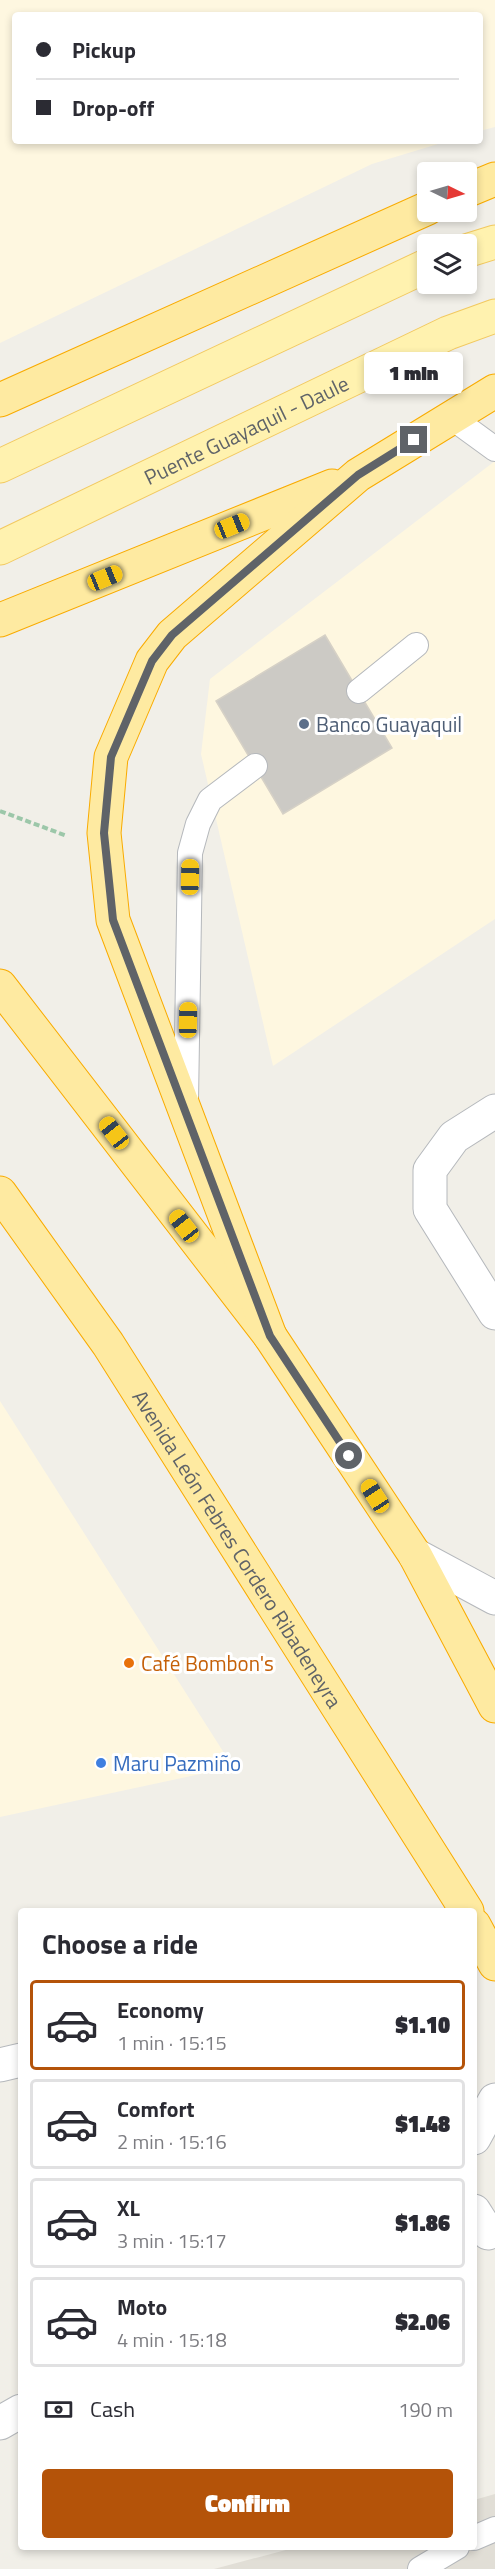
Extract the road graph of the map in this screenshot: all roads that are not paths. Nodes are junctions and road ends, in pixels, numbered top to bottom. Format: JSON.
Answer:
{"nodes":[{"id":1,"x":495,"y":179,"type":"edge"},
{"id":2,"x":477,"y":186,"type":"edge"},
{"id":3,"x":417,"y":213,"type":"edge"},
{"id":4,"x":495,"y":242,"type":"edge"},
{"id":5,"x":477,"y":248,"type":"edge"},
{"id":6,"x":417,"y":270,"type":"edge"},
{"id":7,"x":495,"y":316,"type":"edge"},
{"id":8,"x":495,"y":391,"type":"edge"},
{"id":9,"x":0,"y":400,"type":"edge"},
{"id":10,"x":452,"y":417,"type":"junction"},
{"id":11,"x":495,"y":449,"type":"edge"},
{"id":12,"x":0,"y":466,"type":"edge"},
{"id":13,"x":358,"y":475,"type":"junction"},
{"id":14,"x":0,"y":548,"type":"edge"},
{"id":15,"x":0,"y":620,"type":"edge"},
{"id":16,"x":416,"y":645,"type":"dead end"},
{"id":17,"x":358,"y":691,"type":"dead end"},
{"id":18,"x":255,"y":766,"type":"dead end"},
{"id":19,"x":0,"y":986,"type":"edge"},
{"id":20,"x":495,"y":1111,"type":"edge"},
{"id":21,"x":186,"y":1115,"type":"junction"},
{"id":22,"x":0,"y":1193,"type":"edge"},
{"id":23,"x":495,"y":1312,"type":"edge"},
{"id":24,"x":270,"y":1336,"type":"junction"},
{"id":25,"x":414,"y":1556,"type":"junction"},
{"id":26,"x":495,"y":1598,"type":"edge"},
{"id":27,"x":495,"y":1706,"type":"edge"},
{"id":28,"x":465,"y":1908,"type":"edge"},
{"id":29,"x":477,"y":1931,"type":"edge"},
{"id":30,"x":495,"y":1964,"type":"edge"},
{"id":31,"x":18,"y":2061,"type":"edge"},
{"id":32,"x":0,"y":2066,"type":"edge"},
{"id":33,"x":495,"y":2100,"type":"edge"},
{"id":34,"x":477,"y":2133,"type":"edge"},
{"id":35,"x":18,"y":2413,"type":"edge"},
{"id":36,"x":0,"y":2423,"type":"edge"},
{"id":37,"x":495,"y":2529,"type":"edge"},
{"id":38,"x":477,"y":2537,"type":"edge"},
{"id":39,"x":452,"y":2550,"type":"edge"},
{"id":40,"x":420,"y":2569,"type":"edge"}],
"edges":[{"from":1,"to":2,"type":"highway"},
{"from":3,"to":9,"type":"highway"},
{"from":4,"to":5,"type":"main road"},
{"from":6,"to":12,"type":"main road"},
{"from":7,"to":14,"type":"main road","name":"Puente Guayaquil - Daule"},
{"from":8,"to":10,"type":"highway"},
{"from":10,"to":11,"type":"lane"},
{"from":10,"to":13,"type":"highway"},
{"from":13,"to":15,"type":"highway"},
{"from":13,"to":21,"type":"highway"},
{"from":16,"to":17,"type":"lane"},
{"from":18,"to":21,"type":"lane"},
{"from":19,"to":24,"type":"highway"},
{"from":20,"to":23,"type":"street"},
{"from":21,"to":24,"type":"highway"},
{"from":22,"to":28,"type":"highway","name":"Avenida León Febres Cordero Ribadeneyra"},
{"from":24,"to":25,"type":"highway"},
{"from":25,"to":26,"type":"street"},
{"from":25,"to":27,"type":"highway"},
{"from":29,"to":30,"type":"highway"},
{"from":31,"to":32,"type":"street"},
{"from":33,"to":34,"type":"street"},
{"from":35,"to":36,"type":"street"},
{"from":37,"to":38,"type":"lane"},
{"from":39,"to":40,"type":"lane"}]}
